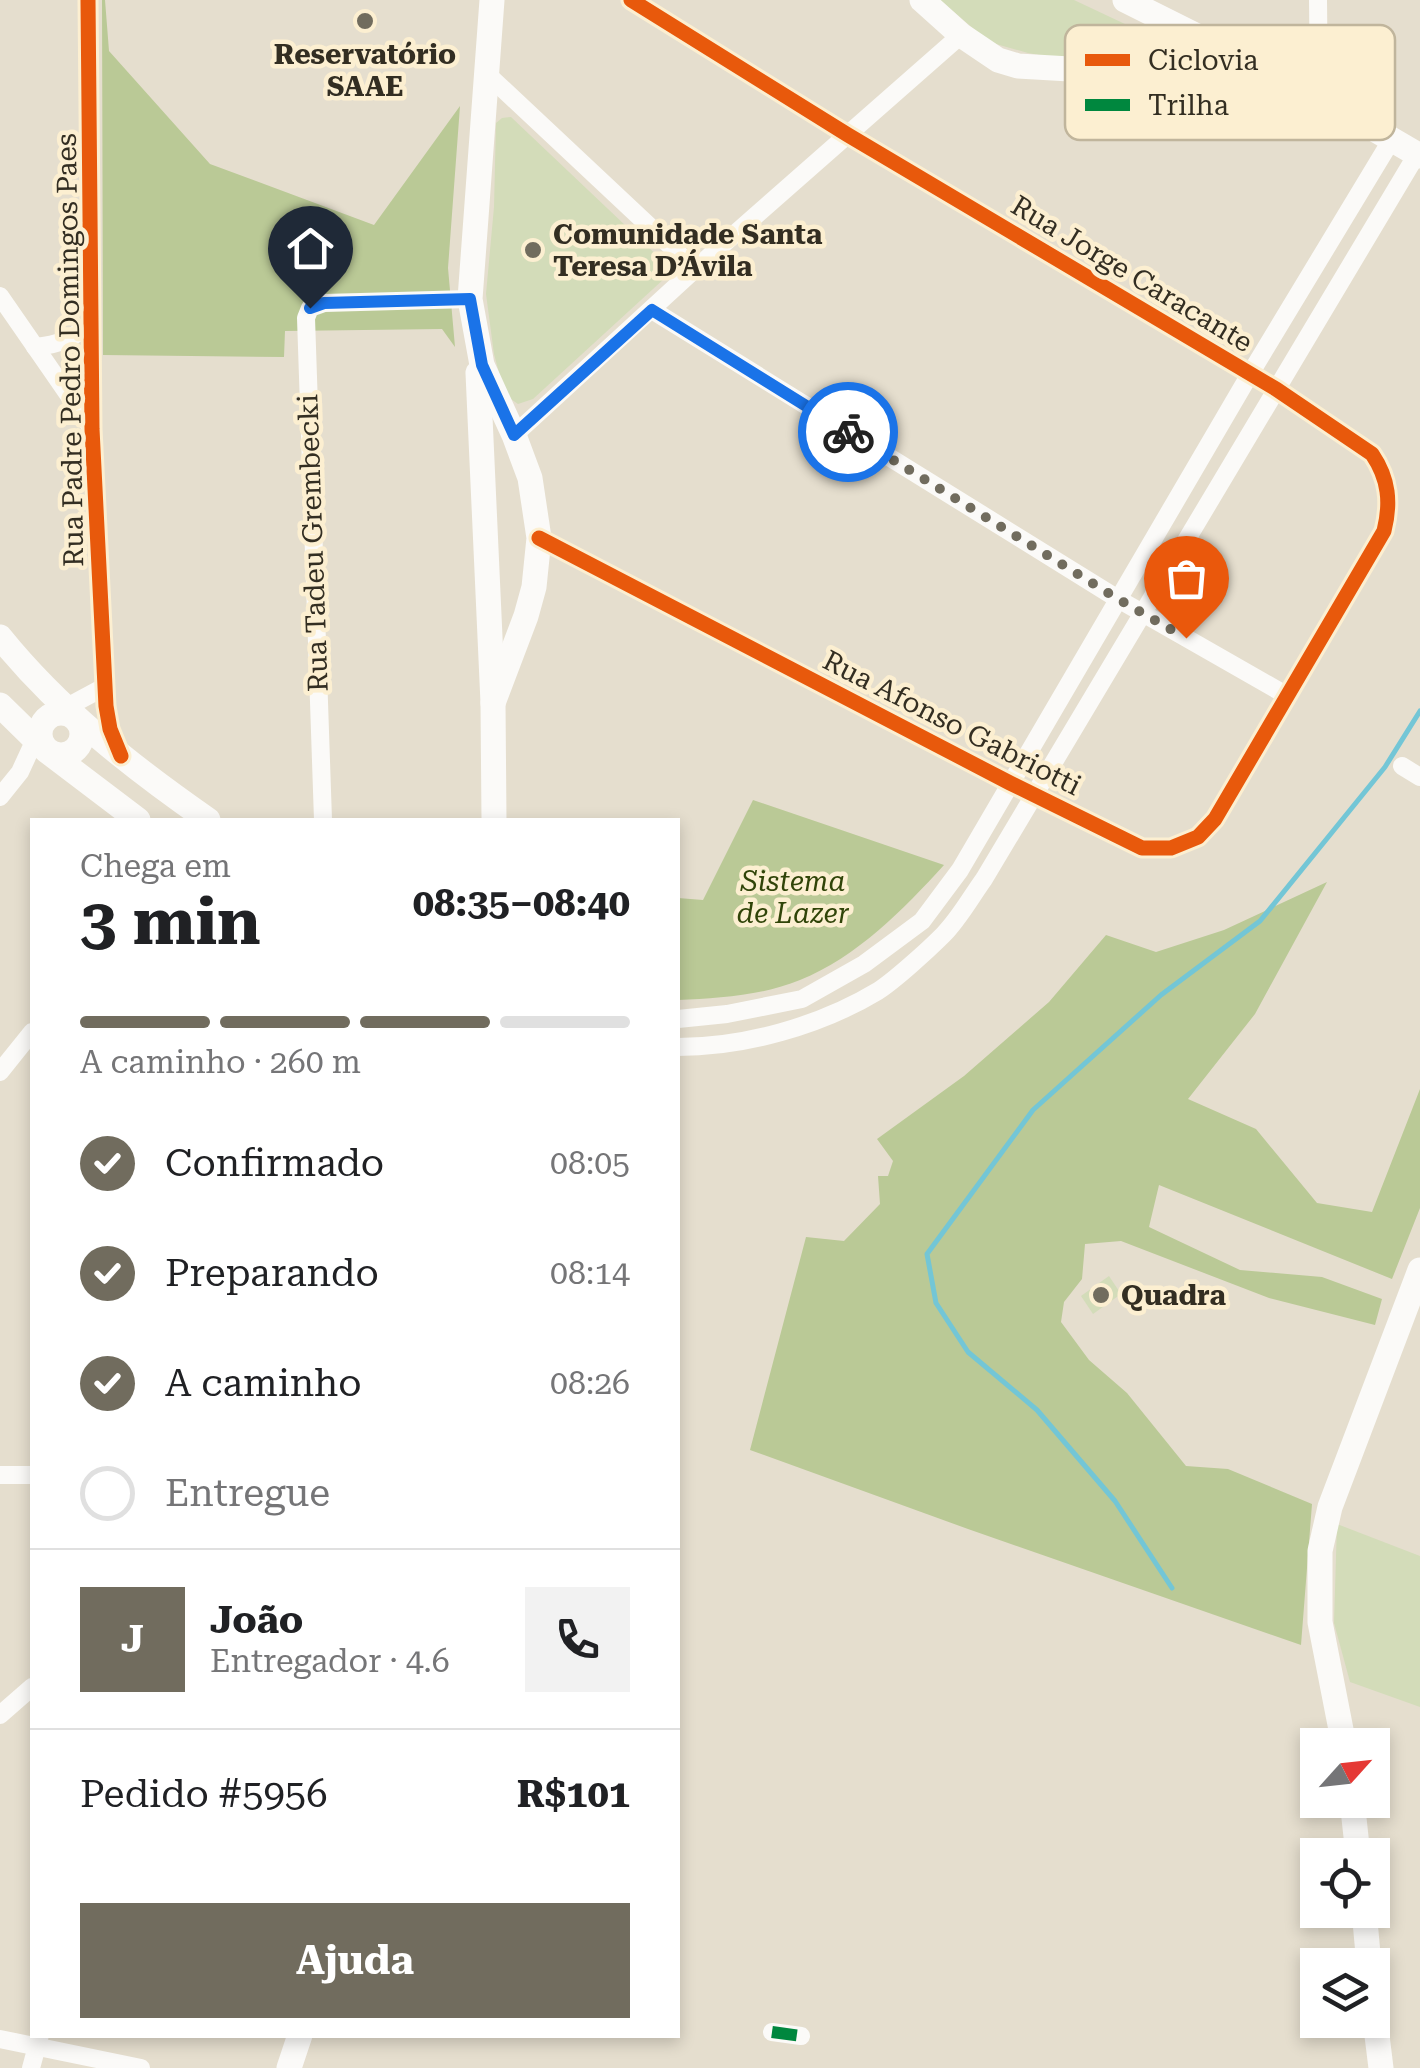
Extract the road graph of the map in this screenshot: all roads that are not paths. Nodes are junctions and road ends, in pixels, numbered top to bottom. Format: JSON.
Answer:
{"nodes":[{"id":1,"x":88,"y":0,"type":"edge"},
{"id":2,"x":492,"y":0,"type":"edge"},
{"id":3,"x":631,"y":0,"type":"edge"},
{"id":4,"x":922,"y":0,"type":"edge"},
{"id":5,"x":1124,"y":0,"type":"edge"},
{"id":6,"x":1318,"y":0,"type":"edge"},
{"id":7,"x":1166,"y":20,"type":"junction"},
{"id":8,"x":1168,"y":25,"type":"edge"},
{"id":9,"x":1176,"y":25,"type":"edge"},
{"id":10,"x":1318,"y":25,"type":"edge"},
{"id":11,"x":961,"y":34,"type":"junction"},
{"id":12,"x":1065,"y":69,"type":"edge"},
{"id":13,"x":487,"y":74,"type":"junction"},
{"id":14,"x":848,"y":135,"type":"junction"},
{"id":15,"x":1391,"y":140,"type":"edge"},
{"id":16,"x":1394,"y":140,"type":"edge"},
{"id":17,"x":1419,"y":155,"type":"edge"},
{"id":18,"x":695,"y":268,"type":"junction"},
{"id":19,"x":0,"y":296,"type":"edge"},
{"id":20,"x":470,"y":299,"type":"junction"},
{"id":21,"x":652,"y":310,"type":"junction"},
{"id":22,"x":91,"y":322,"type":"junction"},
{"id":23,"x":476,"y":338,"type":"junction"},
{"id":24,"x":35,"y":347,"type":"junction"},
{"id":25,"x":1250,"y":374,"type":"junction"},
{"id":26,"x":1276,"y":389,"type":"junction"},
{"id":27,"x":92,"y":429,"type":"junction"},
{"id":28,"x":514,"y":435,"type":"junction"},
{"id":29,"x":487,"y":462,"type":"junction"},
{"id":30,"x":525,"y":462,"type":"junction"},
{"id":31,"x":539,"y":538,"type":"junction"},
{"id":32,"x":1118,"y":599,"type":"junction"},
{"id":33,"x":488,"y":604,"type":"junction"},
{"id":34,"x":1144,"y":614,"type":"junction"},
{"id":35,"x":526,"y":616,"type":"junction"},
{"id":36,"x":0,"y":637,"type":"edge"},
{"id":37,"x":106,"y":686,"type":"junction"},
{"id":38,"x":1286,"y":695,"type":"junction"},
{"id":39,"x":492,"y":703,"type":"junction"},
{"id":40,"x":0,"y":705,"type":"edge"},
{"id":41,"x":61,"y":734,"type":"junction"},
{"id":42,"x":121,"y":756,"type":"junction"},
{"id":43,"x":1402,"y":766,"type":"dead end"},
{"id":44,"x":20,"y":772,"type":"junction"},
{"id":45,"x":1420,"y":777,"type":"edge"},
{"id":46,"x":1010,"y":783,"type":"junction"},
{"id":47,"x":1034,"y":794,"type":"junction"},
{"id":48,"x":0,"y":797,"type":"edge"},
{"id":49,"x":136,"y":818,"type":"edge"},
{"id":50,"x":205,"y":818,"type":"edge"},
{"id":51,"x":323,"y":818,"type":"edge"},
{"id":52,"x":494,"y":818,"type":"edge"},
{"id":53,"x":680,"y":1018,"type":"edge"},
{"id":54,"x":30,"y":1034,"type":"edge"},
{"id":55,"x":680,"y":1047,"type":"edge"},
{"id":56,"x":0,"y":1072,"type":"edge"},
{"id":57,"x":1420,"y":1270,"type":"edge"},
{"id":58,"x":0,"y":1474,"type":"edge"},
{"id":59,"x":30,"y":1475,"type":"edge"},
{"id":60,"x":30,"y":1690,"type":"edge"},
{"id":61,"x":0,"y":1715,"type":"edge"},
{"id":62,"x":1341,"y":1728,"type":"edge"},
{"id":63,"x":772,"y":2032,"type":"dead end"},
{"id":64,"x":802,"y":2036,"type":"dead end"},
{"id":65,"x":299,"y":2038,"type":"edge"},
{"id":66,"x":1377,"y":2038,"type":"edge"},
{"id":67,"x":0,"y":2039,"type":"edge"},
{"id":68,"x":38,"y":2041,"type":"edge"},
{"id":69,"x":32,"y":2068,"type":"edge"},
{"id":70,"x":141,"y":2068,"type":"edge"},
{"id":71,"x":289,"y":2068,"type":"edge"},
{"id":72,"x":1381,"y":2068,"type":"edge"}],
"edges":[{"from":1,"to":22,"type":"street","name":"Rua Padre Pedro Domingos Paes"},
{"from":2,"to":13,"type":"street"},
{"from":3,"to":14,"type":"street","name":"Rua Jorge Caracante"},
{"from":4,"to":11,"type":"street"},
{"from":5,"to":7,"type":"street"},
{"from":6,"to":10,"type":"street"},
{"from":7,"to":8,"type":"street"},
{"from":7,"to":9,"type":"street"},
{"from":11,"to":12,"type":"street"},
{"from":11,"to":14,"type":"street"},
{"from":13,"to":18,"type":"street"},
{"from":13,"to":20,"type":"street"},
{"from":14,"to":18,"type":"street"},
{"from":14,"to":25,"type":"street","name":"Rua Jorge Caracante"},
{"from":15,"to":25,"type":"street"},
{"from":16,"to":17,"type":"street"},
{"from":17,"to":26,"type":"street"},
{"from":18,"to":21,"type":"street"},
{"from":19,"to":24,"type":"street"},
{"from":20,"to":23,"type":"street"},
{"from":20,"to":51,"type":"street","name":"Rua Tadeu Grembecki"},
{"from":21,"to":28,"type":"street"},
{"from":21,"to":32,"type":"street"},
{"from":22,"to":24,"type":"street"},
{"from":22,"to":27,"type":"street","name":"Rua Padre Pedro Domingos Paes"},
{"from":23,"to":28,"type":"street"},
{"from":23,"to":29,"type":"street"},
{"from":24,"to":27,"type":"street"},
{"from":25,"to":26,"type":"street","name":"Rua Jorge Caracante"},
{"from":25,"to":32,"type":"street"},
{"from":26,"to":34,"type":"street"},
{"from":26,"to":38,"type":"street","name":"Rua Jorge Caracante"},
{"from":27,"to":37,"type":"street","name":"Rua Padre Pedro Domingos Paes"},
{"from":28,"to":29,"type":"street"},
{"from":28,"to":30,"type":"street"},
{"from":29,"to":30,"type":"street"},
{"from":29,"to":33,"type":"street"},
{"from":30,"to":31,"type":"street"},
{"from":31,"to":35,"type":"street"},
{"from":31,"to":46,"type":"street","name":"Rua Afonso Gabriotti"},
{"from":32,"to":34,"type":"street"},
{"from":32,"to":46,"type":"street"},
{"from":33,"to":35,"type":"street"},
{"from":33,"to":39,"type":"street"},
{"from":34,"to":38,"type":"street"},
{"from":34,"to":47,"type":"street"},
{"from":35,"to":39,"type":"street"},
{"from":36,"to":41,"type":"street"},
{"from":37,"to":41,"type":"street","name":"Rua Padre Pedro Domingos Paes"},
{"from":37,"to":41,"type":"street"},
{"from":37,"to":42,"type":"street","name":"Rua Padre Pedro Domingos Paes"},
{"from":38,"to":47,"type":"street","name":"Rua Afonso Gabriotti"},
{"from":39,"to":52,"type":"street"},
{"from":40,"to":41,"type":"street"},
{"from":41,"to":42,"type":"street"},
{"from":41,"to":44,"type":"street","name":"Rua Padre Pedro Domingos Paes"},
{"from":41,"to":44,"type":"street"},
{"from":41,"to":49,"type":"street"},
{"from":42,"to":50,"type":"street"},
{"from":43,"to":45,"type":"street"},
{"from":44,"to":48,"type":"street","name":"Rua Padre Pedro Domingos Paes"},
{"from":46,"to":47,"type":"street","name":"Rua Afonso Gabriotti"},
{"from":46,"to":53,"type":"street"},
{"from":47,"to":55,"type":"street"},
{"from":54,"to":56,"type":"street"},
{"from":57,"to":62,"type":"street"},
{"from":58,"to":59,"type":"street"},
{"from":60,"to":61,"type":"street"},
{"from":63,"to":64,"type":"street"},
{"from":65,"to":71,"type":"street"},
{"from":66,"to":72,"type":"street"},
{"from":67,"to":68,"type":"street"},
{"from":68,"to":69,"type":"street"},
{"from":68,"to":70,"type":"street"}]}
